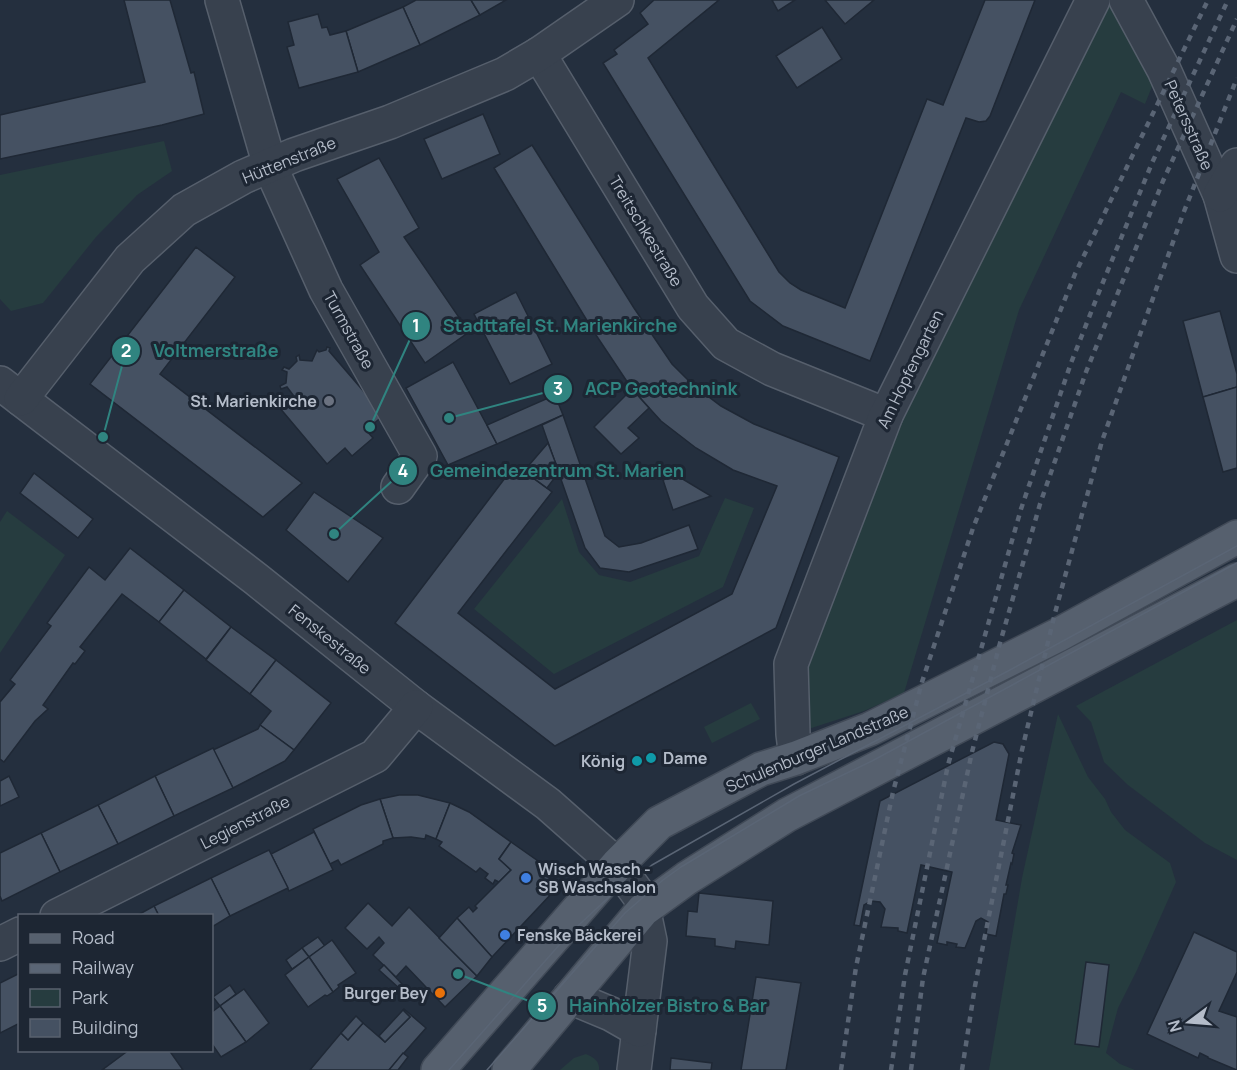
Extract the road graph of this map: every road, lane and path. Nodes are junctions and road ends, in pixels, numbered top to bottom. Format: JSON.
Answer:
{"nodes":[{"id":1,"x":222,"y":0,"type":"edge"},
{"id":2,"x":617,"y":0,"type":"edge"},
{"id":3,"x":1093,"y":0,"type":"edge"},
{"id":4,"x":1126,"y":0,"type":"edge"},
{"id":5,"x":539,"y":54,"type":"junction"},
{"id":6,"x":1237,"y":165,"type":"edge"},
{"id":7,"x":270,"y":166,"type":"junction"},
{"id":8,"x":1220,"y":195,"type":"junction"},
{"id":9,"x":1237,"y":256,"type":"edge"},
{"id":10,"x":11,"y":391,"type":"edge"},
{"id":11,"x":886,"y":415,"type":"junction"},
{"id":12,"x":398,"y":487,"type":"dead end"},
{"id":13,"x":1237,"y":537,"type":"edge"},
{"id":14,"x":1237,"y":580,"type":"edge"},
{"id":15,"x":416,"y":707,"type":"junction"},
{"id":16,"x":796,"y":758,"type":"junction"},
{"id":17,"x":617,"y":865,"type":"junction"},
{"id":18,"x":642,"y":910,"type":"junction"},
{"id":19,"x":59,"y":914,"type":"edge"},
{"id":20,"x":18,"y":935,"type":"edge"},
{"id":21,"x":0,"y":944,"type":"edge"},
{"id":22,"x":570,"y":997,"type":"junction"},
{"id":23,"x":639,"y":1030,"type":"junction"},
{"id":24,"x":438,"y":1070,"type":"edge"},
{"id":25,"x":509,"y":1070,"type":"edge"},
{"id":26,"x":634,"y":1070,"type":"edge"}],
"edges":[{"from":1,"to":7,"type":"street"},
{"from":2,"to":5,"type":"street","name":"Hüttenstraße"},
{"from":3,"to":11,"type":"street","name":"Am Hopfengarten"},
{"from":4,"to":8,"type":"street","name":"Petersstraße"},
{"from":5,"to":7,"type":"street","name":"Hüttenstraße"},
{"from":5,"to":11,"type":"street","name":"Treitschkestraße"},
{"from":6,"to":8,"type":"street"},
{"from":7,"to":10,"type":"street","name":"Hüttenstraße"},
{"from":7,"to":12,"type":"street","name":"Turmstraße"},
{"from":8,"to":9,"type":"street","name":"Petersstraße"},
{"from":10,"to":15,"type":"street","name":"Fenskestraße"},
{"from":11,"to":16,"type":"street","name":"Am Hopfengarten"},
{"from":13,"to":16,"type":"main road","name":"Schulenburger Landstraße"},
{"from":14,"to":18,"type":"main road"},
{"from":15,"to":17,"type":"street","name":"Fenskestraße"},
{"from":15,"to":19,"type":"street","name":"Legienstraße"},
{"from":16,"to":17,"type":"main road","name":"Schulenburger Landstraße"},
{"from":17,"to":18,"type":"street","name":"Fenskestraße"},
{"from":17,"to":24,"type":"main road","name":"Schulenburger Landstraße"},
{"from":18,"to":22,"type":"main road"},
{"from":18,"to":23,"type":"street","name":"Fenskestraße"},
{"from":20,"to":21,"type":"street"},
{"from":22,"to":23,"type":"street"},
{"from":22,"to":25,"type":"main road"},
{"from":23,"to":26,"type":"street","name":"Fenskestraße"}]}
